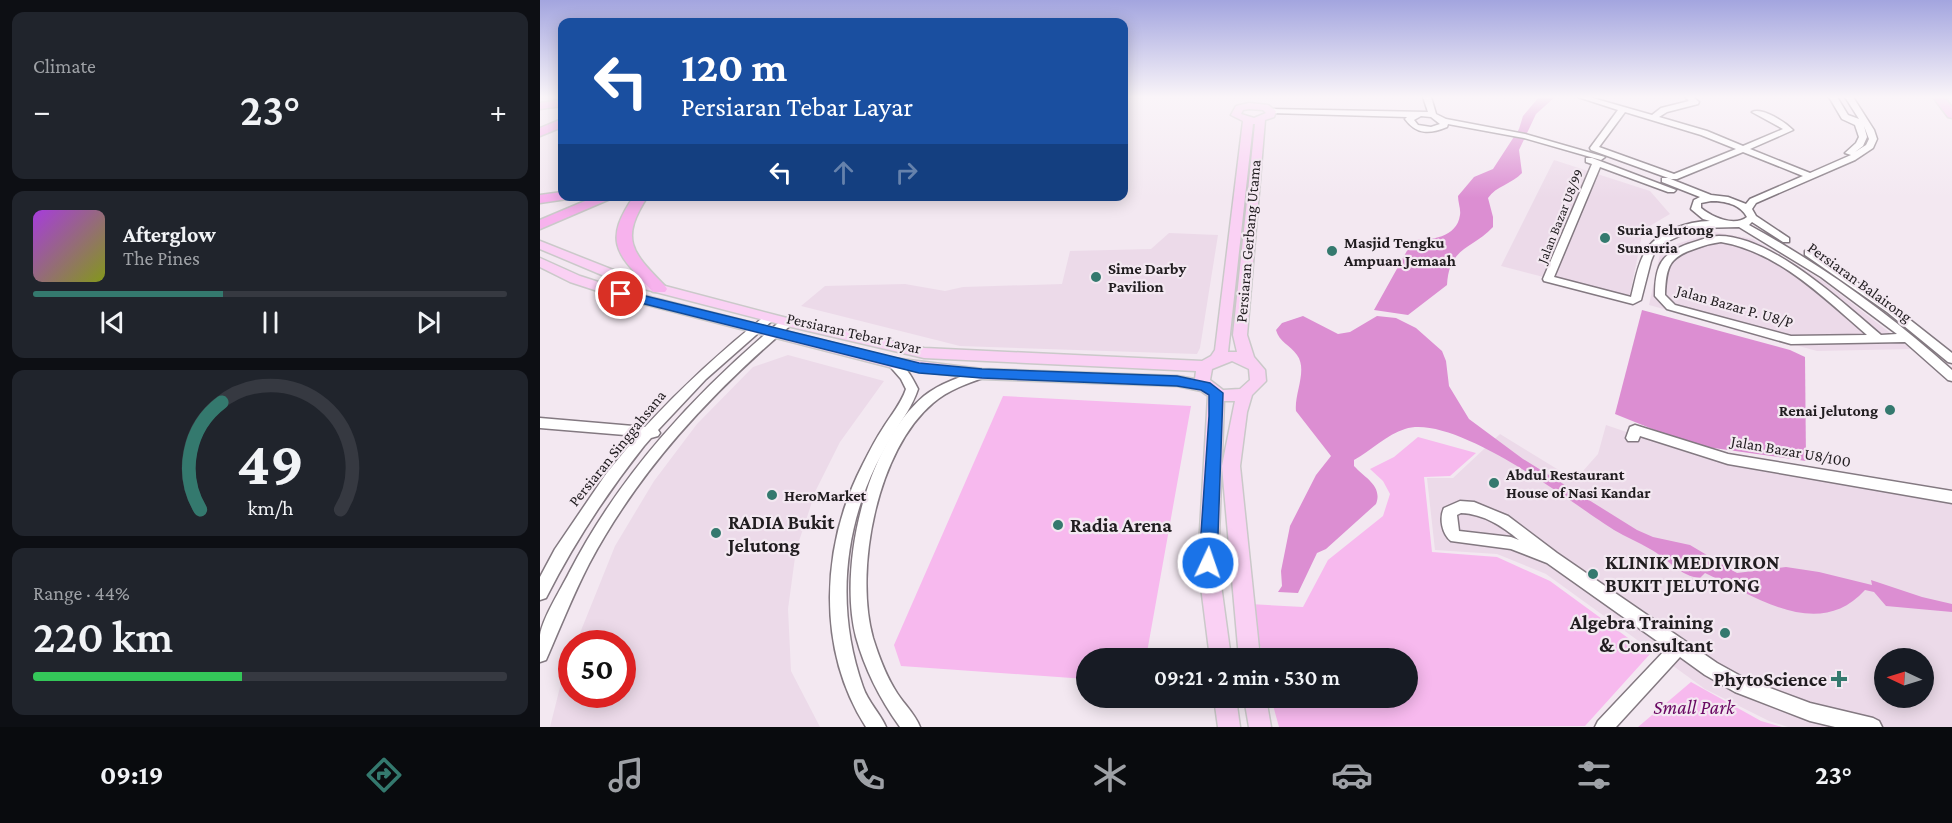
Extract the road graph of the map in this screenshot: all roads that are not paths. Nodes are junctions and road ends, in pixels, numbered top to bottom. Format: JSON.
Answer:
{"nodes":[{"id":1,"x":1260,"y":131,"type":"edge"},
{"id":2,"x":1261,"y":131,"type":"edge"},
{"id":3,"x":1481,"y":131,"type":"edge"},
{"id":4,"x":1607,"y":131,"type":"edge"},
{"id":5,"x":1695,"y":131,"type":"edge"},
{"id":6,"x":1787,"y":131,"type":"edge"},
{"id":7,"x":1862,"y":131,"type":"edge"},
{"id":8,"x":1870,"y":131,"type":"edge"},
{"id":9,"x":1550,"y":146,"type":"junction"},
{"id":10,"x":1744,"y":148,"type":"junction"},
{"id":11,"x":1595,"y":167,"type":"junction"},
{"id":12,"x":1807,"y":174,"type":"junction"},
{"id":13,"x":558,"y":197,"type":"edge"},
{"id":14,"x":1710,"y":198,"type":"junction"},
{"id":15,"x":540,"y":199,"type":"edge"},
{"id":16,"x":598,"y":201,"type":"edge"},
{"id":17,"x":638,"y":201,"type":"edge"},
{"id":18,"x":1731,"y":201,"type":"junction"},
{"id":19,"x":1697,"y":205,"type":"junction"},
{"id":20,"x":1749,"y":213,"type":"junction"},
{"id":21,"x":1736,"y":224,"type":"junction"},
{"id":22,"x":540,"y":225,"type":"edge"},
{"id":23,"x":1691,"y":227,"type":"junction"},
{"id":24,"x":1658,"y":244,"type":"junction"},
{"id":25,"x":540,"y":245,"type":"edge"},
{"id":26,"x":1674,"y":252,"type":"junction"},
{"id":27,"x":540,"y":262,"type":"edge"},
{"id":28,"x":659,"y":289,"type":"junction"},
{"id":29,"x":769,"y":318,"type":"junction"},
{"id":30,"x":787,"y":322,"type":"junction"},
{"id":31,"x":756,"y":328,"type":"junction"},
{"id":32,"x":774,"y":333,"type":"junction"},
{"id":33,"x":1909,"y":338,"type":"junction"},
{"id":34,"x":1879,"y":339,"type":"junction"},
{"id":35,"x":1952,"y":359,"type":"edge"},
{"id":36,"x":1247,"y":360,"type":"junction"},
{"id":37,"x":893,"y":363,"type":"junction"},
{"id":38,"x":1211,"y":363,"type":"junction"},
{"id":39,"x":982,"y":374,"type":"junction"},
{"id":40,"x":1952,"y":377,"type":"edge"},
{"id":41,"x":1210,"y":390,"type":"junction"},
{"id":42,"x":1245,"y":393,"type":"junction"},
{"id":43,"x":540,"y":423,"type":"edge"},
{"id":44,"x":649,"y":433,"type":"junction"},
{"id":45,"x":669,"y":435,"type":"junction"},
{"id":46,"x":1633,"y":438,"type":"dead end"},
{"id":47,"x":1952,"y":497,"type":"edge"},
{"id":48,"x":1552,"y":558,"type":"junction"},
{"id":49,"x":540,"y":593,"type":"edge"},
{"id":50,"x":1679,"y":647,"type":"junction"},
{"id":51,"x":1219,"y":648,"type":"edge"},
{"id":52,"x":1249,"y":648,"type":"edge"},
{"id":53,"x":540,"y":654,"type":"edge"},
{"id":54,"x":1226,"y":708,"type":"edge"},
{"id":55,"x":1257,"y":708,"type":"edge"},
{"id":56,"x":877,"y":727,"type":"edge"},
{"id":57,"x":911,"y":727,"type":"edge"},
{"id":58,"x":1229,"y":727,"type":"edge"},
{"id":59,"x":1260,"y":727,"type":"edge"},
{"id":60,"x":1604,"y":727,"type":"edge"},
{"id":61,"x":1873,"y":727,"type":"edge"}],
"edges":[{"from":1,"to":38,"type":"main road","name":"Persiaran Gerbang Utama"},
{"from":2,"to":36,"type":"main road","name":"Persiaran Gerbang Utama"},
{"from":3,"to":9,"type":"street"},
{"from":4,"to":10,"type":"street"},
{"from":5,"to":10,"type":"street"},
{"from":6,"to":10,"type":"street"},
{"from":7,"to":12,"type":"street"},
{"from":8,"to":12,"type":"street"},
{"from":9,"to":11,"type":"street","name":"Persiaran Balairong"},
{"from":9,"to":14,"type":"street"},
{"from":10,"to":12,"type":"street"},
{"from":11,"to":19,"type":"street","name":"Persiaran Balairong"},
{"from":11,"to":24,"type":"street","name":"Jalan Bazar U8/99"},
{"from":12,"to":18,"type":"street"},
{"from":12,"to":20,"type":"street"},
{"from":13,"to":15,"type":"highway"},
{"from":14,"to":18,"type":"street"},
{"from":14,"to":19,"type":"street"},
{"from":16,"to":22,"type":"highway"},
{"from":17,"to":28,"type":"highway"},
{"from":18,"to":20,"type":"street","name":"Persiaran Balairong"},
{"from":19,"to":21,"type":"street","name":"Persiaran Balairong"},
{"from":19,"to":23,"type":"street"},
{"from":20,"to":21,"type":"street"},
{"from":20,"to":35,"type":"street","name":"Persiaran Balairong"},
{"from":21,"to":23,"type":"street"},
{"from":21,"to":33,"type":"street","name":"Persiaran Balairong"},
{"from":23,"to":24,"type":"street"},
{"from":24,"to":26,"type":"street"},
{"from":25,"to":28,"type":"main road","name":"Persiaran Tebar Layar"},
{"from":26,"to":34,"type":"street"},
{"from":26,"to":34,"type":"street","name":"Jalan Bazar P. U8/P"},
{"from":27,"to":31,"type":"main road","name":"Persiaran Tebar Layar"},
{"from":28,"to":29,"type":"main road","name":"Persiaran Tebar Layar"},
{"from":29,"to":30,"type":"main road","name":"Persiaran Tebar Layar"},
{"from":29,"to":31,"type":"street","name":"Persiaran Singgahsana"},
{"from":30,"to":32,"type":"street","name":"Persiaran Singgahsana"},
{"from":30,"to":38,"type":"main road","name":"Persiaran Tebar Layar"},
{"from":31,"to":32,"type":"main road","name":"Persiaran Tebar Layar"},
{"from":31,"to":44,"type":"street","name":"Persiaran Singgahsana"},
{"from":32,"to":37,"type":"main road","name":"Persiaran Tebar Layar"},
{"from":32,"to":45,"type":"street","name":"Persiaran Singgahsana"},
{"from":33,"to":34,"type":"street","name":"Jalan Bazar P. U8/P"},
{"from":33,"to":40,"type":"street","name":"Persiaran Balairong"},
{"from":36,"to":38,"type":"main road"},
{"from":36,"to":42,"type":"main road","name":"Persiaran Gerbang Utama"},
{"from":37,"to":39,"type":"main road","name":"Persiaran Tebar Layar"},
{"from":37,"to":56,"type":"street"},
{"from":38,"to":41,"type":"main road","name":"Persiaran Gerbang Utama"},
{"from":39,"to":41,"type":"main road","name":"Persiaran Tebar Layar"},
{"from":39,"to":57,"type":"street"},
{"from":41,"to":42,"type":"main road"},
{"from":41,"to":51,"type":"main road","name":"Persiaran Gerbang Utama"},
{"from":42,"to":52,"type":"main road","name":"Persiaran Gerbang Utama"},
{"from":43,"to":44,"type":"street"},
{"from":44,"to":45,"type":"street"},
{"from":44,"to":49,"type":"street","name":"Persiaran Singgahsana"},
{"from":45,"to":53,"type":"street","name":"Persiaran Singgahsana"},
{"from":46,"to":47,"type":"street","name":"Jalan Bazar U8/100"},
{"from":48,"to":48,"type":"street"},
{"from":48,"to":50,"type":"street"},
{"from":50,"to":60,"type":"street"},
{"from":50,"to":61,"type":"street"},
{"from":54,"to":58,"type":"main road"},
{"from":55,"to":59,"type":"main road"}]}
